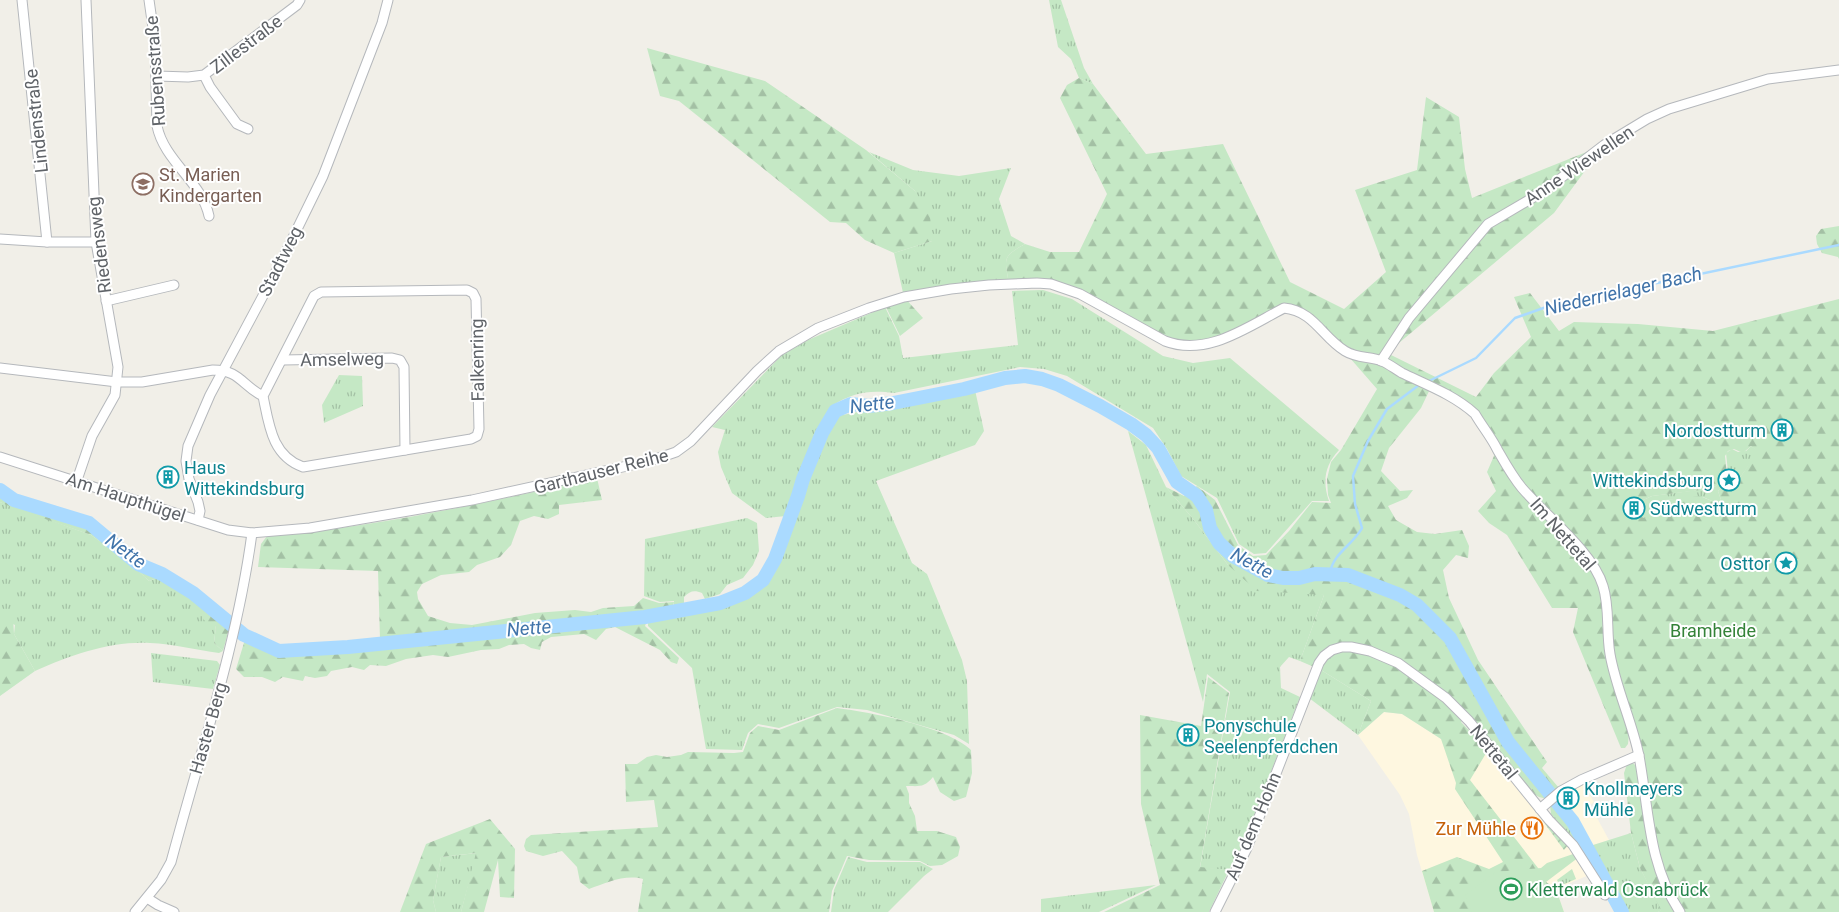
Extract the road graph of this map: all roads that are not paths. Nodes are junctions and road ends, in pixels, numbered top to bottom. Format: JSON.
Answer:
{"nodes":[{"id":1,"x":22,"y":0,"type":"edge"},
{"id":2,"x":86,"y":0,"type":"edge"},
{"id":3,"x":149,"y":0,"type":"edge"},
{"id":4,"x":300,"y":0,"type":"edge"},
{"id":5,"x":388,"y":0,"type":"edge"},
{"id":6,"x":1839,"y":70,"type":"edge"},
{"id":7,"x":204,"y":75,"type":"junction"},
{"id":8,"x":156,"y":76,"type":"junction"},
{"id":9,"x":248,"y":129,"type":"dead end"},
{"id":10,"x":209,"y":216,"type":"dead end"},
{"id":11,"x":0,"y":240,"type":"edge"},
{"id":12,"x":47,"y":242,"type":"junction"},
{"id":13,"x":96,"y":242,"type":"junction"},
{"id":14,"x":174,"y":284,"type":"dead end"},
{"id":15,"x":106,"y":301,"type":"junction"},
{"id":16,"x":283,"y":360,"type":"junction"},
{"id":17,"x":1382,"y":361,"type":"junction"},
{"id":18,"x":0,"y":368,"type":"edge"},
{"id":19,"x":1395,"y":369,"type":"joint"},
{"id":20,"x":223,"y":370,"type":"junction"},
{"id":21,"x":117,"y":382,"type":"junction"},
{"id":22,"x":264,"y":396,"type":"junction"},
{"id":23,"x":405,"y":450,"type":"junction"},
{"id":24,"x":0,"y":457,"type":"edge"},
{"id":25,"x":77,"y":480,"type":"junction"},
{"id":26,"x":198,"y":520,"type":"junction"},
{"id":27,"x":252,"y":533,"type":"junction"},
{"id":28,"x":1351,"y":647,"type":"joint"},
{"id":29,"x":1639,"y":755,"type":"junction"},
{"id":30,"x":1540,"y":809,"type":"junction"},
{"id":31,"x":1605,"y":895,"type":"dead end"},
{"id":32,"x":147,"y":898,"type":"junction"},
{"id":33,"x":135,"y":912,"type":"edge"},
{"id":34,"x":174,"y":912,"type":"edge"},
{"id":35,"x":1215,"y":912,"type":"edge"},
{"id":36,"x":1680,"y":912,"type":"edge"}],
"edges":[{"from":1,"to":12,"type":"street","name":"Lindenstraße"},
{"from":2,"to":13,"type":"street","name":"Riedensweg"},
{"from":3,"to":8,"type":"street","name":"Rubensstraße"},
{"from":4,"to":7,"type":"street","name":"Zillestraße"},
{"from":5,"to":20,"type":"street","name":"Stadtweg"},
{"from":6,"to":17,"type":"street","name":"Anne Wiewellen"},
{"from":7,"to":8,"type":"street","name":"Zillestraße"},
{"from":7,"to":9,"type":"street"},
{"from":8,"to":10,"type":"street","name":"Rubensstraße"},
{"from":11,"to":12,"type":"street"},
{"from":12,"to":13,"type":"street"},
{"from":13,"to":15,"type":"street","name":"Riedensweg"},
{"from":14,"to":15,"type":"street"},
{"from":15,"to":21,"type":"street","name":"Riedensweg"},
{"from":16,"to":22,"type":"street","name":"Falkenring"},
{"from":16,"to":23,"type":"street","name":"Amselweg"},
{"from":16,"to":23,"type":"street","name":"Falkenring"},
{"from":17,"to":19,"type":"street","name":"Garthauser Reihe"},
{"from":17,"to":27,"type":"street","name":"Garthauser Reihe"},
{"from":18,"to":21,"type":"street"},
{"from":19,"to":29,"type":"street","name":"Im Nettetal"},
{"from":20,"to":21,"type":"street"},
{"from":20,"to":22,"type":"street"},
{"from":20,"to":26,"type":"street","name":"Stadtweg"},
{"from":21,"to":25,"type":"street","name":"Riedensweg"},
{"from":22,"to":23,"type":"street","name":"Falkenring"},
{"from":24,"to":25,"type":"street","name":"Am Haupthügel"},
{"from":25,"to":26,"type":"street","name":"Am Haupthügel"},
{"from":26,"to":27,"type":"street","name":"Am Haupthügel"},
{"from":27,"to":32,"type":"street","name":"Haster Berg"},
{"from":28,"to":30,"type":"street","name":"Nettetal"},
{"from":28,"to":35,"type":"street","name":"Auf dem Hohn"},
{"from":29,"to":30,"type":"street"},
{"from":29,"to":36,"type":"street","name":"Im Nettetal"},
{"from":30,"to":31,"type":"street","name":"Nettetal"},
{"from":32,"to":33,"type":"street","name":"Haster Berg"},
{"from":32,"to":34,"type":"street"}]}
